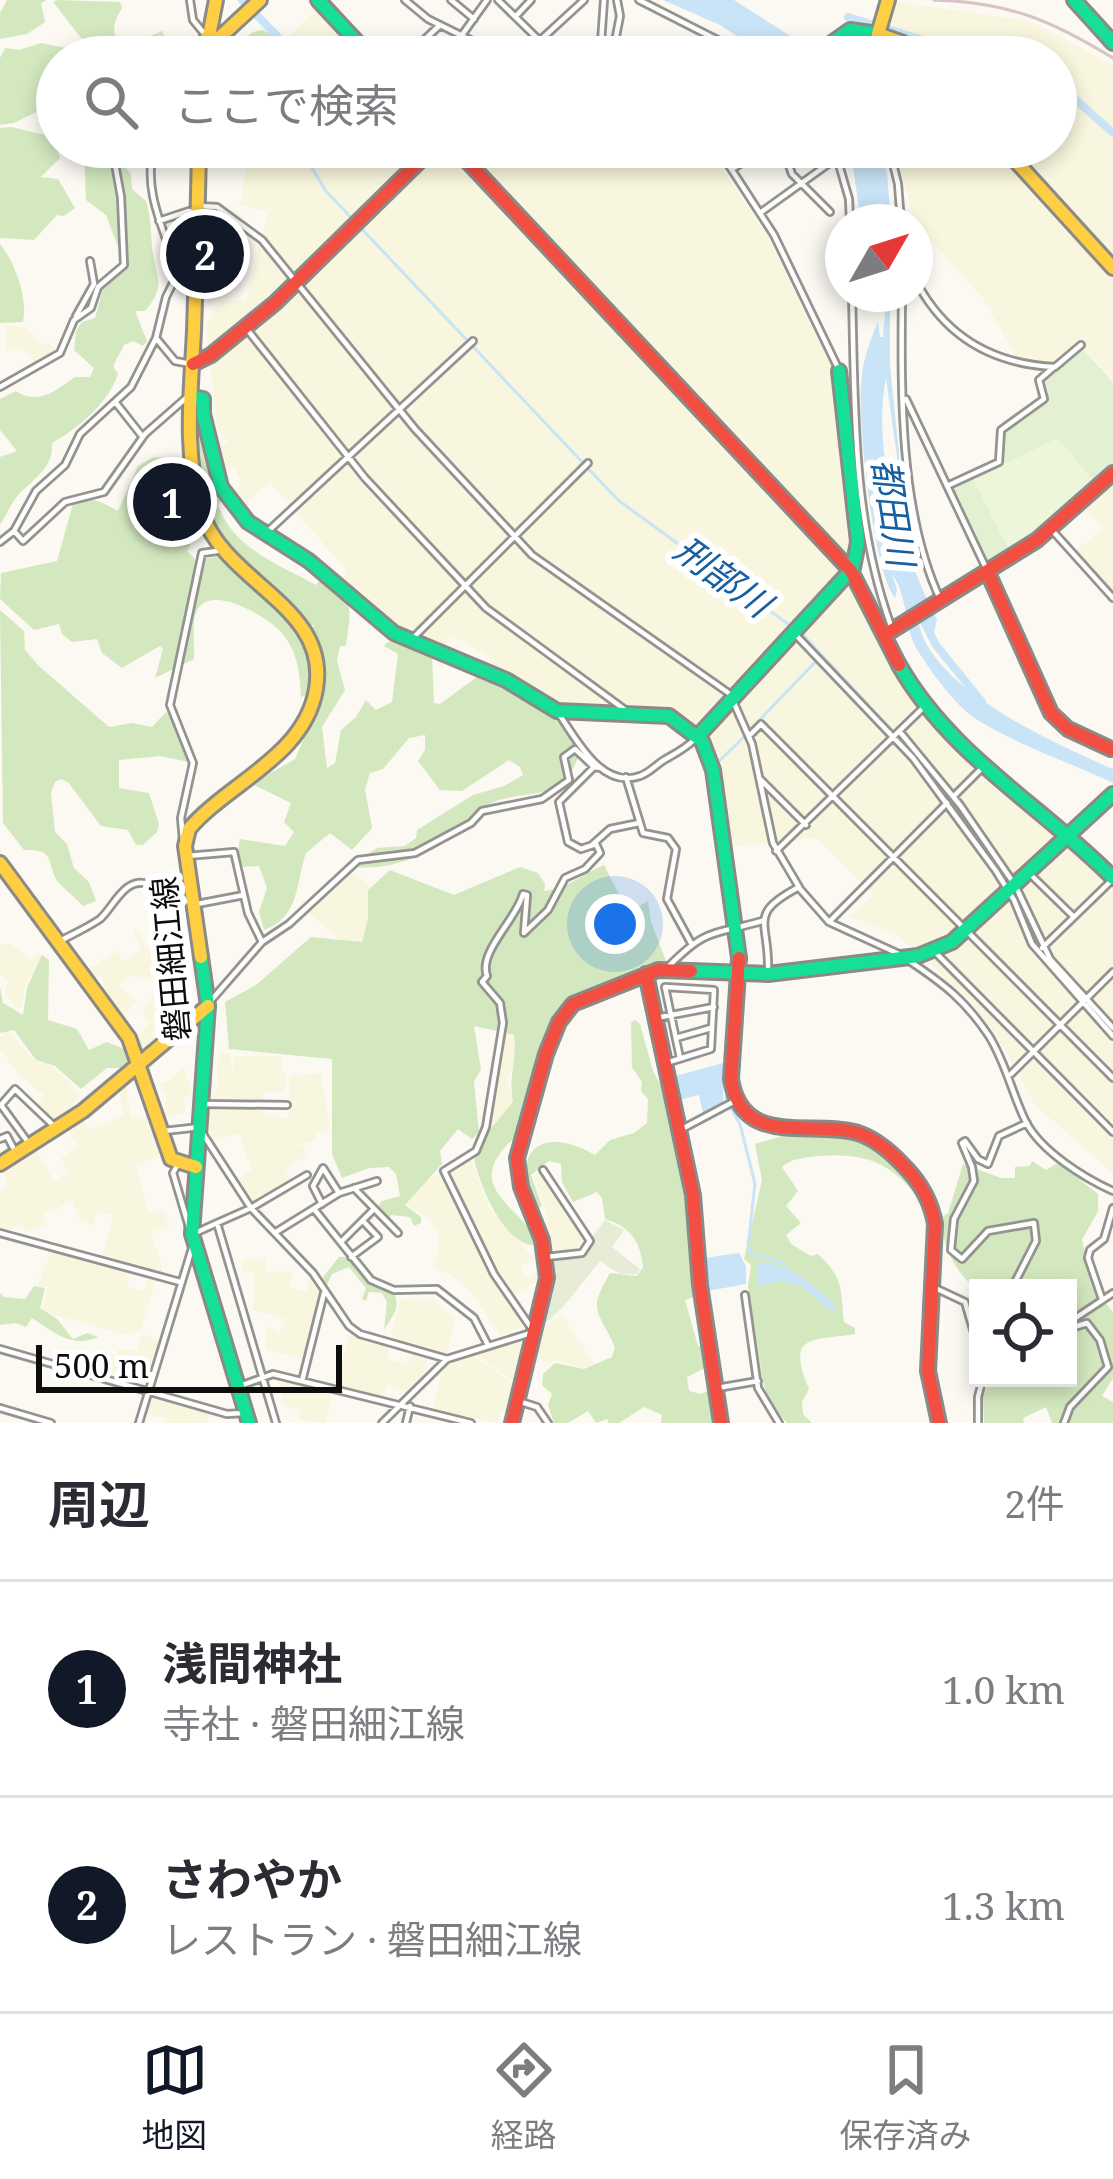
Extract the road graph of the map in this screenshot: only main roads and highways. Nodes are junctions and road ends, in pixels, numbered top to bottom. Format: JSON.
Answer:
{"nodes":[{"id":1,"x":216,"y":0,"type":"edge"},
{"id":2,"x":318,"y":0,"type":"edge"},
{"id":3,"x":888,"y":0,"type":"edge"},
{"id":4,"x":1074,"y":0,"type":"edge"},
{"id":5,"x":253,"y":4,"type":"edge"},
{"id":6,"x":880,"y":29,"type":"junction"},
{"id":7,"x":207,"y":36,"type":"edge"},
{"id":8,"x":221,"y":36,"type":"edge"},
{"id":9,"x":351,"y":36,"type":"edge"},
{"id":10,"x":840,"y":36,"type":"edge"},
{"id":11,"x":892,"y":36,"type":"edge"},
{"id":12,"x":1113,"y":43,"type":"edge"},
{"id":13,"x":198,"y":168,"type":"edge"},
{"id":14,"x":413,"y":168,"type":"edge"},
{"id":15,"x":474,"y":168,"type":"edge"},
{"id":16,"x":1023,"y":168,"type":"edge"},
{"id":17,"x":1113,"y":268,"type":"edge"},
{"id":18,"x":193,"y":364,"type":"junction"},
{"id":19,"x":839,"y":371,"type":"road end"},
{"id":20,"x":192,"y":397,"type":"junction"},
{"id":21,"x":1113,"y":473,"type":"edge"},
{"id":22,"x":851,"y":571,"type":"junction"},
{"id":23,"x":988,"y":573,"type":"junction"},
{"id":24,"x":892,"y":630,"type":"junction"},
{"id":25,"x":698,"y":736,"type":"junction"},
{"id":26,"x":1112,"y":750,"type":"edge"},
{"id":27,"x":1113,"y":794,"type":"edge"},
{"id":28,"x":1068,"y":836,"type":"junction"},
{"id":29,"x":0,"y":863,"type":"edge"},
{"id":30,"x":1113,"y":878,"type":"edge"},
{"id":31,"x":646,"y":974,"type":"junction"},
{"id":32,"x":742,"y":974,"type":"junction"},
{"id":33,"x":208,"y":1005,"type":"junction"},
{"id":34,"x":141,"y":1067,"type":"junction"},
{"id":35,"x":0,"y":1164,"type":"edge"},
{"id":36,"x":196,"y":1167,"type":"junction"},
{"id":37,"x":247,"y":1418,"type":"edge"},
{"id":38,"x":512,"y":1423,"type":"edge"},
{"id":39,"x":721,"y":1423,"type":"edge"},
{"id":40,"x":939,"y":1423,"type":"edge"}],
"edges":[{"from":1,"to":7,"type":"main road"},
{"from":2,"to":9,"type":"main road"},
{"from":3,"to":6,"type":"main road"},
{"from":4,"to":12,"type":"main road"},
{"from":5,"to":8,"type":"main road"},
{"from":6,"to":10,"type":"main road"},
{"from":6,"to":11,"type":"main road"},
{"from":13,"to":18,"type":"main road","name":"磐田細江線"},
{"from":14,"to":18,"type":"main road"},
{"from":15,"to":22,"type":"main road"},
{"from":16,"to":17,"type":"main road"},
{"from":18,"to":20,"type":"main road","name":"磐田細江線"},
{"from":19,"to":22,"type":"main road"},
{"from":20,"to":25,"type":"main road"},
{"from":20,"to":33,"type":"main road","name":"磐田細江線"},
{"from":21,"to":23,"type":"main road"},
{"from":22,"to":24,"type":"main road"},
{"from":22,"to":25,"type":"main road"},
{"from":23,"to":24,"type":"main road"},
{"from":23,"to":26,"type":"main road"},
{"from":24,"to":28,"type":"main road"},
{"from":25,"to":32,"type":"main road"},
{"from":27,"to":28,"type":"main road"},
{"from":28,"to":30,"type":"main road"},
{"from":28,"to":32,"type":"main road"},
{"from":29,"to":34,"type":"main road"},
{"from":31,"to":32,"type":"main road"},
{"from":31,"to":38,"type":"main road"},
{"from":31,"to":39,"type":"main road"},
{"from":32,"to":40,"type":"main road"},
{"from":33,"to":34,"type":"main road"},
{"from":33,"to":36,"type":"main road","name":"磐田細江線"},
{"from":34,"to":35,"type":"main road"},
{"from":34,"to":36,"type":"main road"},
{"from":36,"to":37,"type":"main road","name":"磐田細江線"}]}
